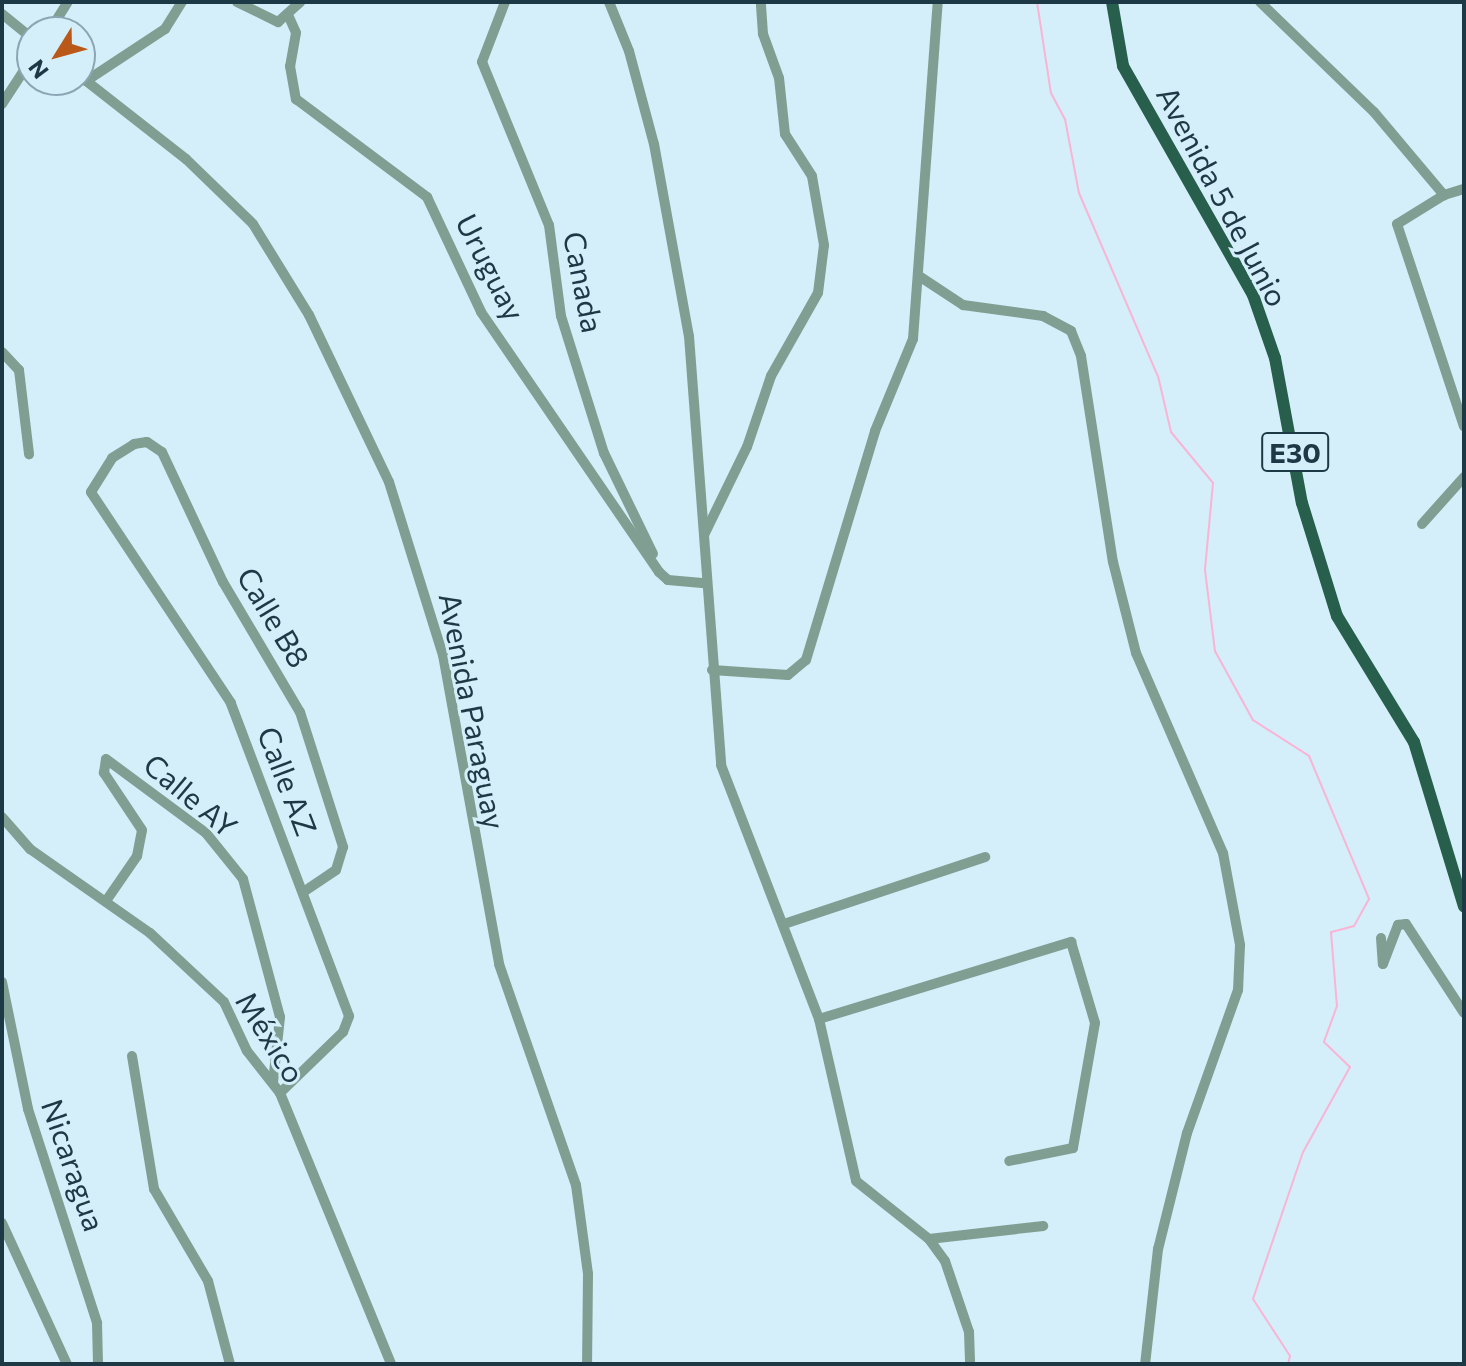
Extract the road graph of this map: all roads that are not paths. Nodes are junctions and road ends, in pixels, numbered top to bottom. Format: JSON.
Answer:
{"nodes":[{"id":1,"x":182,"y":2,"type":"edge"},
{"id":2,"x":237,"y":2,"type":"edge"},
{"id":3,"x":300,"y":2,"type":"edge"},
{"id":4,"x":505,"y":2,"type":"edge"},
{"id":5,"x":609,"y":2,"type":"edge"},
{"id":6,"x":761,"y":2,"type":"edge"},
{"id":7,"x":938,"y":2,"type":"edge"},
{"id":8,"x":1112,"y":2,"type":"edge"},
{"id":9,"x":1260,"y":2,"type":"edge"},
{"id":10,"x":289,"y":17,"type":"junction"},
{"id":11,"x":96,"y":70,"type":"edge"},
{"id":12,"x":16,"y":83,"type":"edge"},
{"id":13,"x":96,"y":88,"type":"edge"},
{"id":14,"x":2,"y":104,"type":"edge"},
{"id":15,"x":1464,"y":189,"type":"edge"},
{"id":16,"x":1444,"y":195,"type":"junction"},
{"id":17,"x":919,"y":276,"type":"junction"},
{"id":18,"x":2,"y":352,"type":"edge"},
{"id":19,"x":1464,"y":426,"type":"edge"},
{"id":20,"x":29,"y":454,"type":"dead end"},
{"id":21,"x":1464,"y":477,"type":"edge"},
{"id":22,"x":91,"y":492,"type":"joint"},
{"id":23,"x":1422,"y":524,"type":"dead end"},
{"id":24,"x":703,"y":538,"type":"junction"},
{"id":25,"x":659,"y":572,"type":"junction"},
{"id":26,"x":705,"y":583,"type":"junction"},
{"id":27,"x":712,"y":670,"type":"junction"},
{"id":28,"x":2,"y":817,"type":"edge"},
{"id":29,"x":985,"y":857,"type":"dead end"},
{"id":30,"x":305,"y":891,"type":"junction"},
{"id":31,"x":106,"y":901,"type":"junction"},
{"id":32,"x":1464,"y":907,"type":"edge"},
{"id":33,"x":787,"y":923,"type":"junction"},
{"id":34,"x":1381,"y":938,"type":"dead end"},
{"id":35,"x":2,"y":982,"type":"edge"},
{"id":36,"x":1464,"y":1013,"type":"edge"},
{"id":37,"x":819,"y":1019,"type":"junction"},
{"id":38,"x":132,"y":1056,"type":"dead end"},
{"id":39,"x":273,"y":1083,"type":"junction"},
{"id":40,"x":280,"y":1093,"type":"junction"},
{"id":41,"x":1009,"y":1161,"type":"dead end"},
{"id":42,"x":2,"y":1223,"type":"edge"},
{"id":43,"x":1043,"y":1226,"type":"dead end"},
{"id":44,"x":929,"y":1239,"type":"junction"},
{"id":45,"x":67,"y":1364,"type":"edge"},
{"id":46,"x":98,"y":1364,"type":"edge"},
{"id":47,"x":230,"y":1364,"type":"edge"},
{"id":48,"x":391,"y":1364,"type":"edge"},
{"id":49,"x":587,"y":1364,"type":"edge"},
{"id":50,"x":970,"y":1364,"type":"edge"},
{"id":51,"x":1145,"y":1364,"type":"edge"}],
"edges":[{"from":1,"to":11,"type":"street"},
{"from":2,"to":10,"type":"street"},
{"from":3,"to":10,"type":"street"},
{"from":4,"to":25,"type":"street","name":"Canada"},
{"from":5,"to":24,"type":"street"},
{"from":6,"to":24,"type":"street"},
{"from":7,"to":17,"type":"street"},
{"from":8,"to":32,"type":"main road","name":"Avenida 5 de Junio","number":"E30"},
{"from":9,"to":16,"type":"street"},
{"from":10,"to":25,"type":"street","name":"Uruguay"},
{"from":12,"to":14,"type":"street"},
{"from":13,"to":49,"type":"street","name":"Avenida Paraguay"},
{"from":15,"to":16,"type":"street"},
{"from":16,"to":19,"type":"street"},
{"from":17,"to":27,"type":"street"},
{"from":17,"to":51,"type":"street"},
{"from":18,"to":20,"type":"street"},
{"from":21,"to":23,"type":"street"},
{"from":22,"to":30,"type":"street","name":"Calle AZ"},
{"from":22,"to":30,"type":"street","name":"Calle B8"},
{"from":24,"to":26,"type":"street"},
{"from":25,"to":26,"type":"street"},
{"from":26,"to":27,"type":"street"},
{"from":27,"to":33,"type":"street"},
{"from":28,"to":31,"type":"street","name":"México"},
{"from":29,"to":33,"type":"street"},
{"from":30,"to":40,"type":"street","name":"Calle AZ"},
{"from":31,"to":39,"type":"street","name":"México"},
{"from":31,"to":39,"type":"street","name":"Calle AY"},
{"from":33,"to":37,"type":"street"},
{"from":34,"to":36,"type":"street"},
{"from":35,"to":46,"type":"street","name":"Nicaragua"},
{"from":37,"to":41,"type":"street"},
{"from":37,"to":44,"type":"street"},
{"from":38,"to":47,"type":"street"},
{"from":39,"to":40,"type":"street","name":"México"},
{"from":40,"to":48,"type":"street","name":"México"},
{"from":42,"to":45,"type":"street"},
{"from":43,"to":44,"type":"street"},
{"from":44,"to":50,"type":"street"}]}
